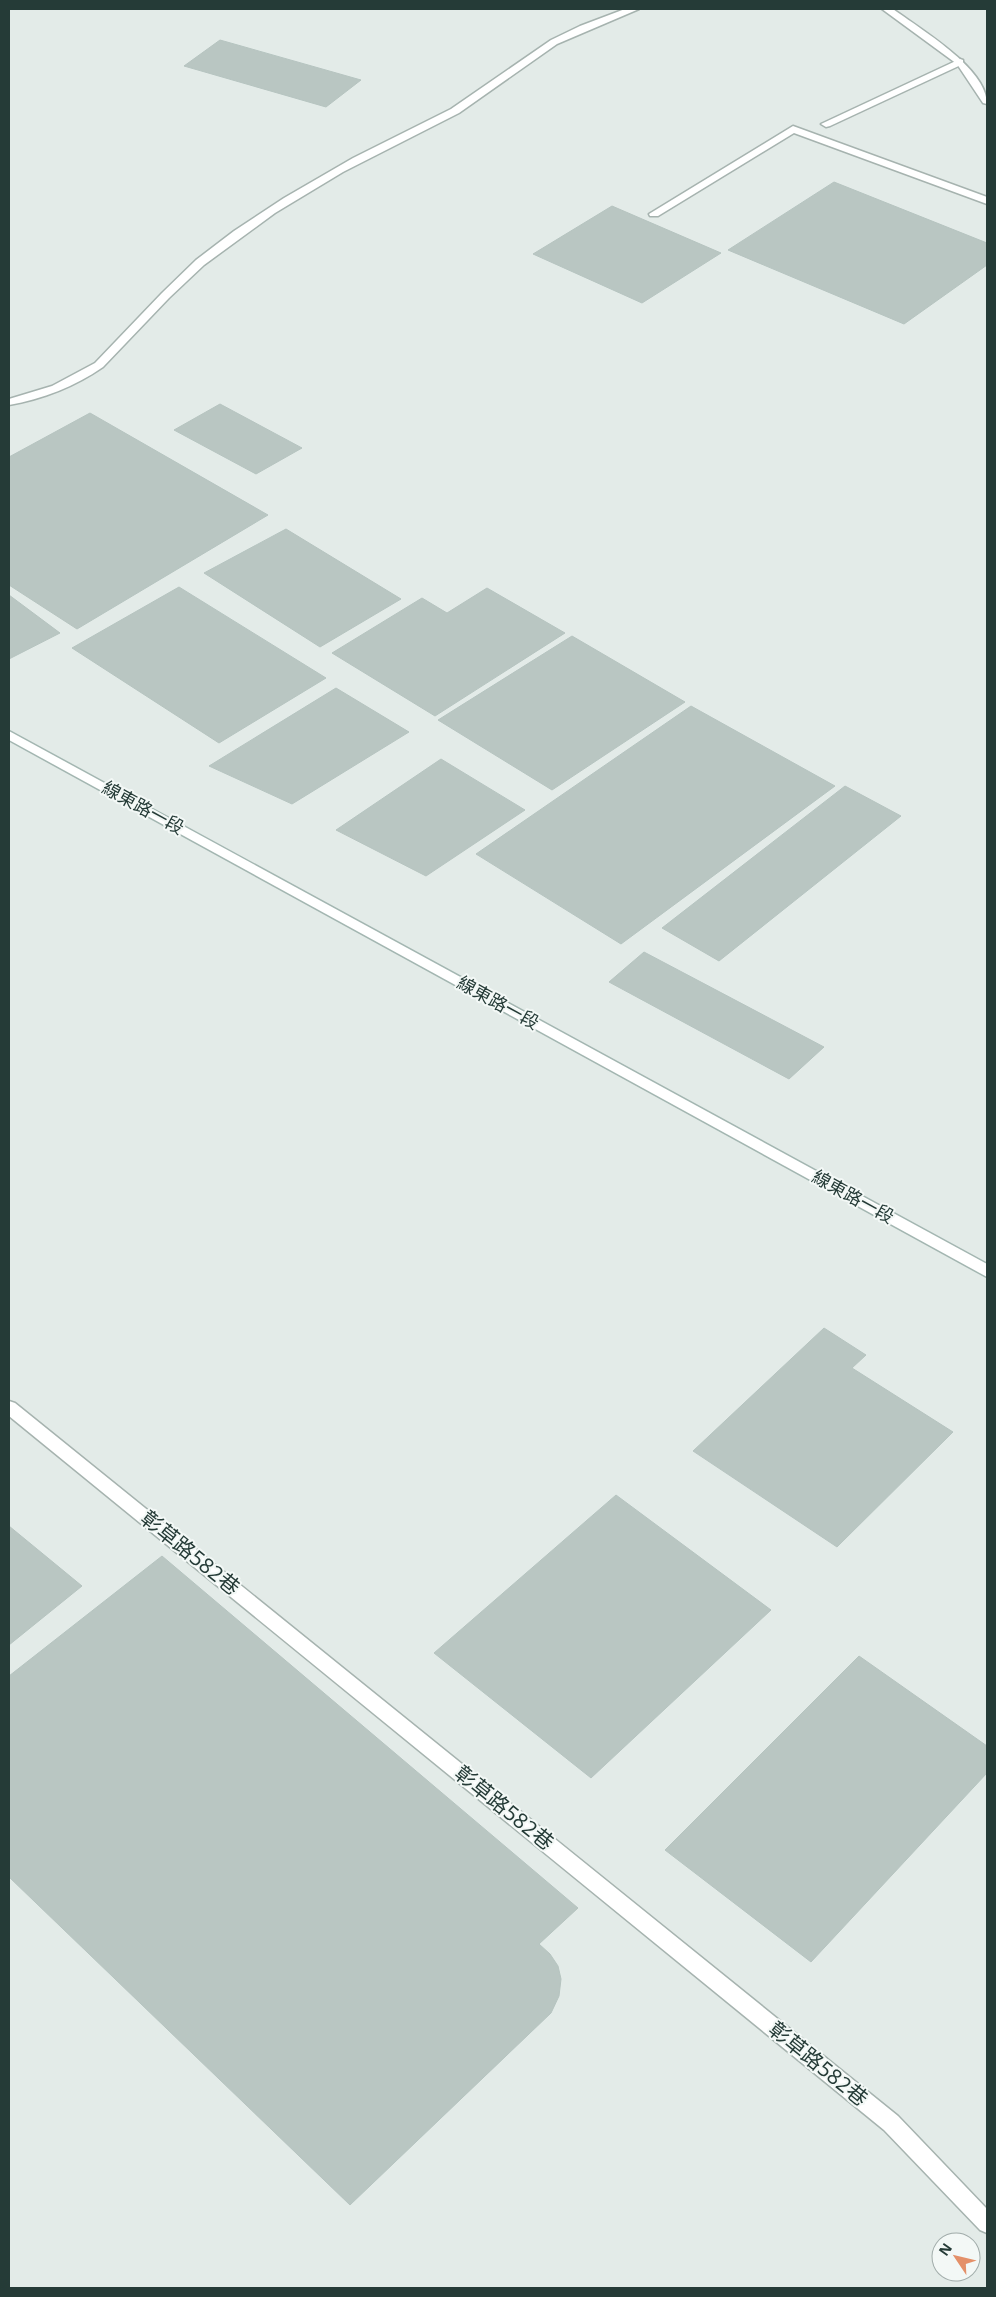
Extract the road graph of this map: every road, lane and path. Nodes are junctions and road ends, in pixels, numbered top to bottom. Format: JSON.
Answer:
{"nodes":[{"id":1,"x":634,"y":9,"type":"edge"},
{"id":2,"x":888,"y":9,"type":"edge"},
{"id":3,"x":960,"y":62,"type":"junction"},
{"id":4,"x":987,"y":101,"type":"edge"},
{"id":5,"x":826,"y":124,"type":"dead end"},
{"id":6,"x":987,"y":201,"type":"edge"},
{"id":7,"x":654,"y":214,"type":"dead end"},
{"id":8,"x":9,"y":402,"type":"edge"},
{"id":9,"x":9,"y":735,"type":"edge"},
{"id":10,"x":987,"y":1270,"type":"edge"},
{"id":11,"x":9,"y":1407,"type":"edge"},
{"id":12,"x":987,"y":2223,"type":"edge"}],
"edges":[{"from":1,"to":8,"type":"street"},
{"from":2,"to":3,"type":"street"},
{"from":3,"to":4,"type":"street"},
{"from":3,"to":5,"type":"street"},
{"from":6,"to":7,"type":"street"},
{"from":9,"to":10,"type":"street","name":"線東路一段"},
{"from":11,"to":12,"type":"street","name":"彰草路582巷"}]}
